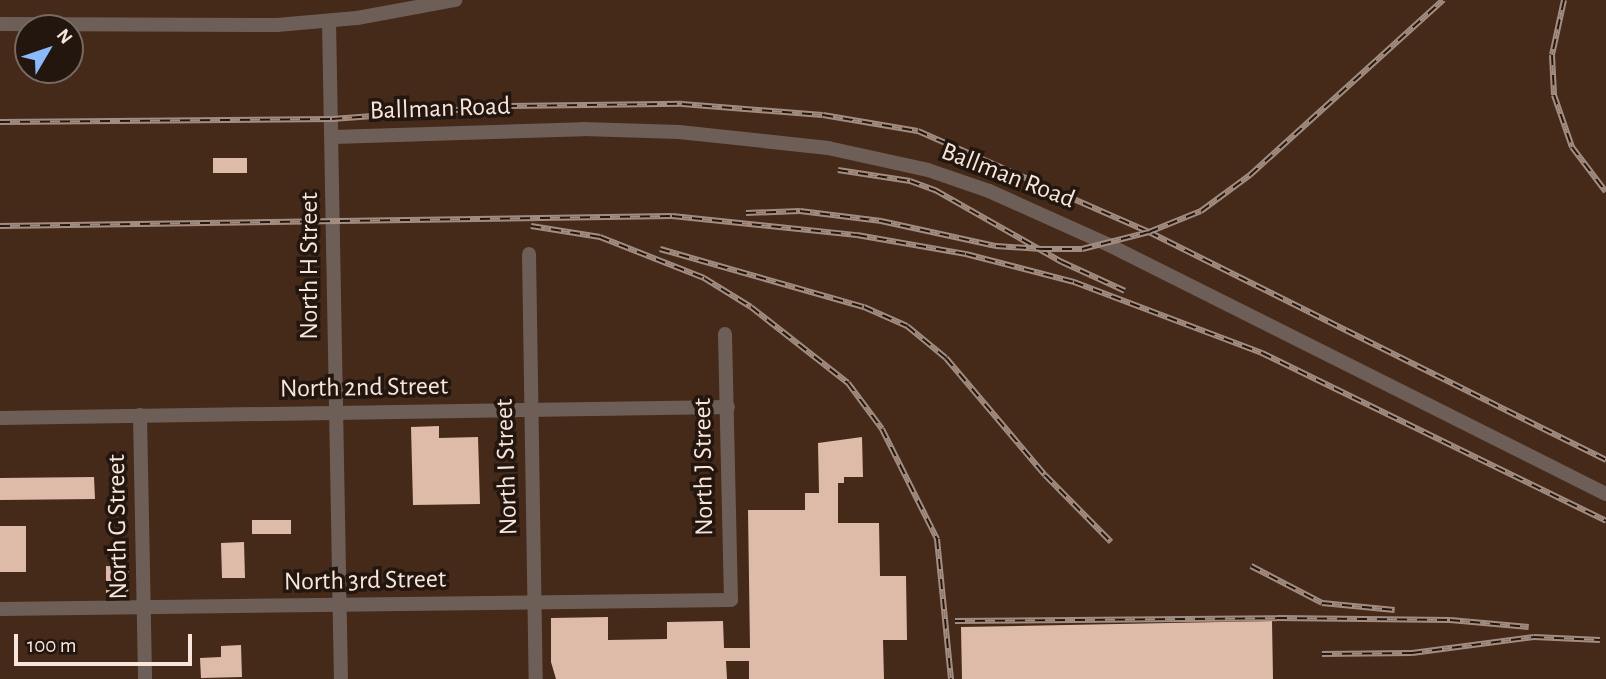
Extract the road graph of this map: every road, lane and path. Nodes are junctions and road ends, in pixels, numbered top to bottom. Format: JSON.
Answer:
{"nodes":[{"id":1,"x":454,"y":0,"type":"edge"},
{"id":2,"x":329,"y":21,"type":"junction"},
{"id":3,"x":0,"y":24,"type":"edge"},
{"id":4,"x":333,"y":137,"type":"junction"},
{"id":5,"x":529,"y":254,"type":"dead end"},
{"id":6,"x":726,"y":334,"type":"dead end"},
{"id":7,"x":728,"y":407,"type":"junction"},
{"id":8,"x":529,"y":411,"type":"junction"},
{"id":9,"x":336,"y":413,"type":"junction"},
{"id":10,"x":140,"y":415,"type":"junction"},
{"id":11,"x":0,"y":418,"type":"edge"},
{"id":12,"x":1606,"y":494,"type":"edge"},
{"id":13,"x":732,"y":600,"type":"joint"},
{"id":14,"x":537,"y":603,"type":"junction"},
{"id":15,"x":339,"y":606,"type":"junction"},
{"id":16,"x":144,"y":608,"type":"junction"},
{"id":17,"x":0,"y":609,"type":"edge"},
{"id":18,"x":145,"y":679,"type":"edge"},
{"id":19,"x":341,"y":679,"type":"edge"},
{"id":20,"x":536,"y":679,"type":"edge"}],
"edges":[{"from":1,"to":2,"type":"street"},
{"from":2,"to":3,"type":"street"},
{"from":2,"to":4,"type":"street","name":"North H Street"},
{"from":4,"to":9,"type":"street","name":"North H Street"},
{"from":4,"to":12,"type":"street","name":"Ballman Road"},
{"from":5,"to":8,"type":"street","name":"North I Street"},
{"from":6,"to":7,"type":"street","name":"North J Street"},
{"from":7,"to":8,"type":"street","name":"North 2nd Street"},
{"from":7,"to":13,"type":"street","name":"North J Street"},
{"from":8,"to":9,"type":"street","name":"North 2nd Street"},
{"from":8,"to":14,"type":"street","name":"North I Street"},
{"from":9,"to":10,"type":"street","name":"North 2nd Street"},
{"from":9,"to":15,"type":"street","name":"North H Street"},
{"from":10,"to":11,"type":"street","name":"North 2nd Street"},
{"from":10,"to":16,"type":"street","name":"North G Street"},
{"from":13,"to":14,"type":"street","name":"North 3rd Street"},
{"from":14,"to":15,"type":"street","name":"North 3rd Street"},
{"from":14,"to":20,"type":"street","name":"North I Street"},
{"from":15,"to":16,"type":"street","name":"North 3rd Street"},
{"from":15,"to":19,"type":"street","name":"North H Street"},
{"from":16,"to":17,"type":"street","name":"North 3rd Street"},
{"from":16,"to":18,"type":"street","name":"North G Street"}]}
